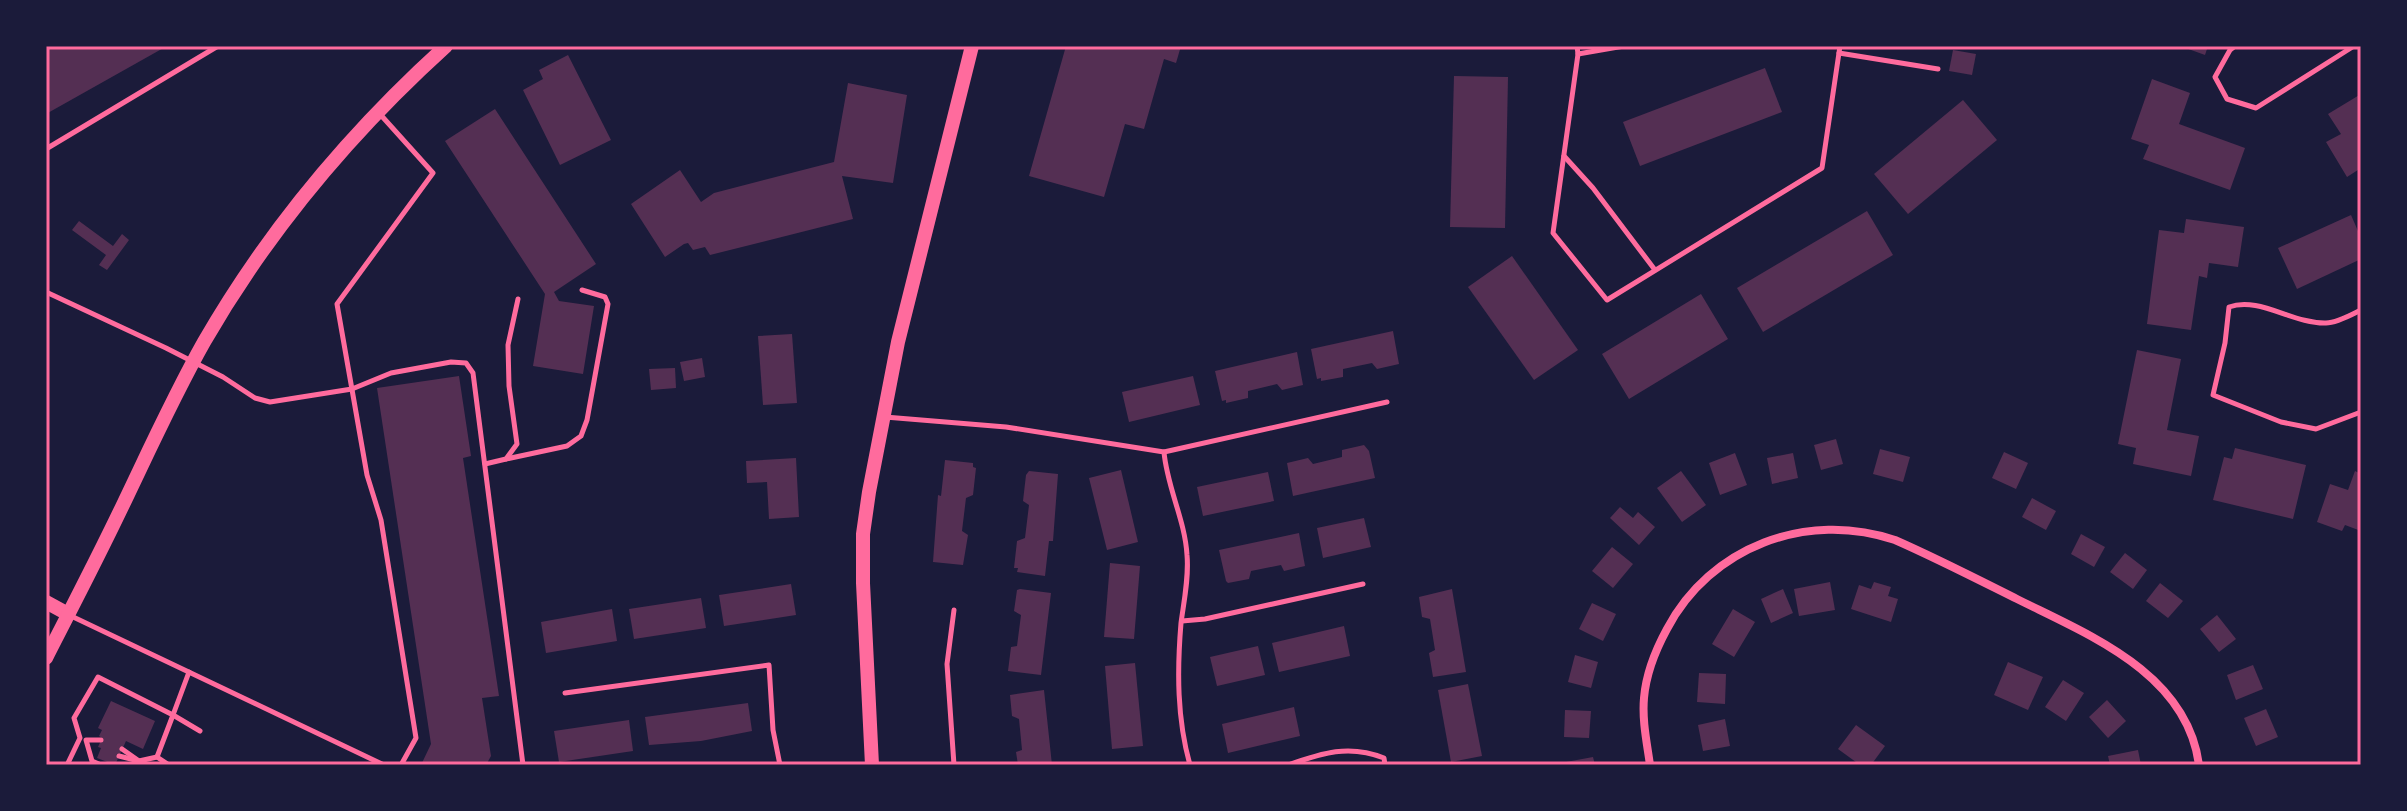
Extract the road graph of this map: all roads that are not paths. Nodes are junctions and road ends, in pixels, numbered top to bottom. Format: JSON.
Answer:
{"nodes":[{"id":1,"x":218,"y":46,"type":"edge"},
{"id":2,"x":446,"y":46,"type":"edge"},
{"id":3,"x":972,"y":46,"type":"edge"},
{"id":4,"x":1577,"y":46,"type":"edge"},
{"id":5,"x":1624,"y":46,"type":"edge"},
{"id":6,"x":2235,"y":46,"type":"edge"},
{"id":7,"x":2354,"y":46,"type":"edge"},
{"id":8,"x":1839,"y":50,"type":"edge"},
{"id":9,"x":1578,"y":54,"type":"junction"},
{"id":10,"x":1938,"y":69,"type":"dead end"},
{"id":11,"x":378,"y":112,"type":"junction"},
{"id":12,"x":46,"y":149,"type":"edge"},
{"id":13,"x":1564,"y":155,"type":"junction"},
{"id":14,"x":1655,"y":270,"type":"junction"},
{"id":15,"x":582,"y":290,"type":"dead end"},
{"id":16,"x":46,"y":292,"type":"edge"},
{"id":17,"x":518,"y":299,"type":"dead end"},
{"id":18,"x":2361,"y":310,"type":"edge"},
{"id":19,"x":194,"y":361,"type":"junction"},
{"id":20,"x":352,"y":389,"type":"junction"},
{"id":21,"x":1387,"y":402,"type":"dead end"},
{"id":22,"x":2361,"y":412,"type":"edge"},
{"id":23,"x":882,"y":416,"type":"junction"},
{"id":24,"x":1164,"y":452,"type":"junction"},
{"id":25,"x":506,"y":459,"type":"junction"},
{"id":26,"x":485,"y":464,"type":"junction"},
{"id":27,"x":1363,"y":584,"type":"dead end"},
{"id":28,"x":46,"y":602,"type":"edge"},
{"id":29,"x":954,"y":610,"type":"dead end"},
{"id":30,"x":68,"y":614,"type":"junction"},
{"id":31,"x":1182,"y":621,"type":"junction"},
{"id":32,"x":46,"y":658,"type":"edge"},
{"id":33,"x":189,"y":672,"type":"junction"},
{"id":34,"x":565,"y":693,"type":"dead end"},
{"id":35,"x":173,"y":715,"type":"junction"},
{"id":36,"x":200,"y":731,"type":"dead end"},
{"id":37,"x":83,"y":739,"type":"junction"},
{"id":38,"x":99,"y":743,"type":"dead end"},
{"id":39,"x":122,"y":749,"type":"dead end"},
{"id":40,"x":119,"y":756,"type":"dead end"},
{"id":41,"x":157,"y":757,"type":"junction"},
{"id":42,"x":139,"y":761,"type":"junction"},
{"id":43,"x":67,"y":765,"type":"edge"},
{"id":44,"x":101,"y":765,"type":"edge"},
{"id":45,"x":131,"y":765,"type":"edge"},
{"id":46,"x":169,"y":765,"type":"edge"},
{"id":47,"x":384,"y":765,"type":"edge"},
{"id":48,"x":401,"y":765,"type":"edge"},
{"id":49,"x":523,"y":765,"type":"edge"},
{"id":50,"x":780,"y":765,"type":"edge"},
{"id":51,"x":872,"y":765,"type":"edge"},
{"id":52,"x":954,"y":765,"type":"edge"},
{"id":53,"x":1190,"y":765,"type":"edge"},
{"id":54,"x":1288,"y":765,"type":"edge"},
{"id":55,"x":1385,"y":765,"type":"edge"},
{"id":56,"x":1650,"y":765,"type":"edge"},
{"id":57,"x":2199,"y":765,"type":"edge"}],
"edges":[{"from":1,"to":12,"type":"lane"},
{"from":2,"to":11,"type":"street"},
{"from":3,"to":23,"type":"street"},
{"from":4,"to":9,"type":"lane"},
{"from":5,"to":9,"type":"lane"},
{"from":6,"to":7,"type":"lane"},
{"from":8,"to":10,"type":"lane"},
{"from":8,"to":14,"type":"lane"},
{"from":9,"to":13,"type":"lane"},
{"from":11,"to":19,"type":"street"},
{"from":11,"to":20,"type":"lane"},
{"from":13,"to":14,"type":"lane"},
{"from":13,"to":14,"type":"lane"},
{"from":15,"to":25,"type":"lane"},
{"from":16,"to":19,"type":"lane"},
{"from":17,"to":25,"type":"lane"},
{"from":18,"to":22,"type":"lane"},
{"from":19,"to":20,"type":"lane"},
{"from":19,"to":30,"type":"street"},
{"from":20,"to":26,"type":"lane"},
{"from":20,"to":48,"type":"lane"},
{"from":21,"to":24,"type":"lane"},
{"from":23,"to":24,"type":"lane"},
{"from":23,"to":51,"type":"street"},
{"from":24,"to":31,"type":"lane"},
{"from":25,"to":26,"type":"lane"},
{"from":26,"to":49,"type":"lane"},
{"from":27,"to":31,"type":"lane"},
{"from":28,"to":30,"type":"street"},
{"from":29,"to":52,"type":"lane"},
{"from":30,"to":32,"type":"street"},
{"from":30,"to":33,"type":"lane"},
{"from":31,"to":53,"type":"lane"},
{"from":33,"to":35,"type":"lane"},
{"from":33,"to":47,"type":"lane"},
{"from":34,"to":50,"type":"lane"},
{"from":35,"to":36,"type":"lane"},
{"from":35,"to":37,"type":"lane"},
{"from":35,"to":41,"type":"lane"},
{"from":37,"to":38,"type":"lane"},
{"from":37,"to":43,"type":"lane"},
{"from":37,"to":44,"type":"lane"},
{"from":39,"to":42,"type":"lane"},
{"from":40,"to":42,"type":"lane"},
{"from":41,"to":42,"type":"lane"},
{"from":41,"to":46,"type":"lane"},
{"from":42,"to":45,"type":"lane"},
{"from":54,"to":55,"type":"lane"},
{"from":56,"to":57,"type":"street"}]}
